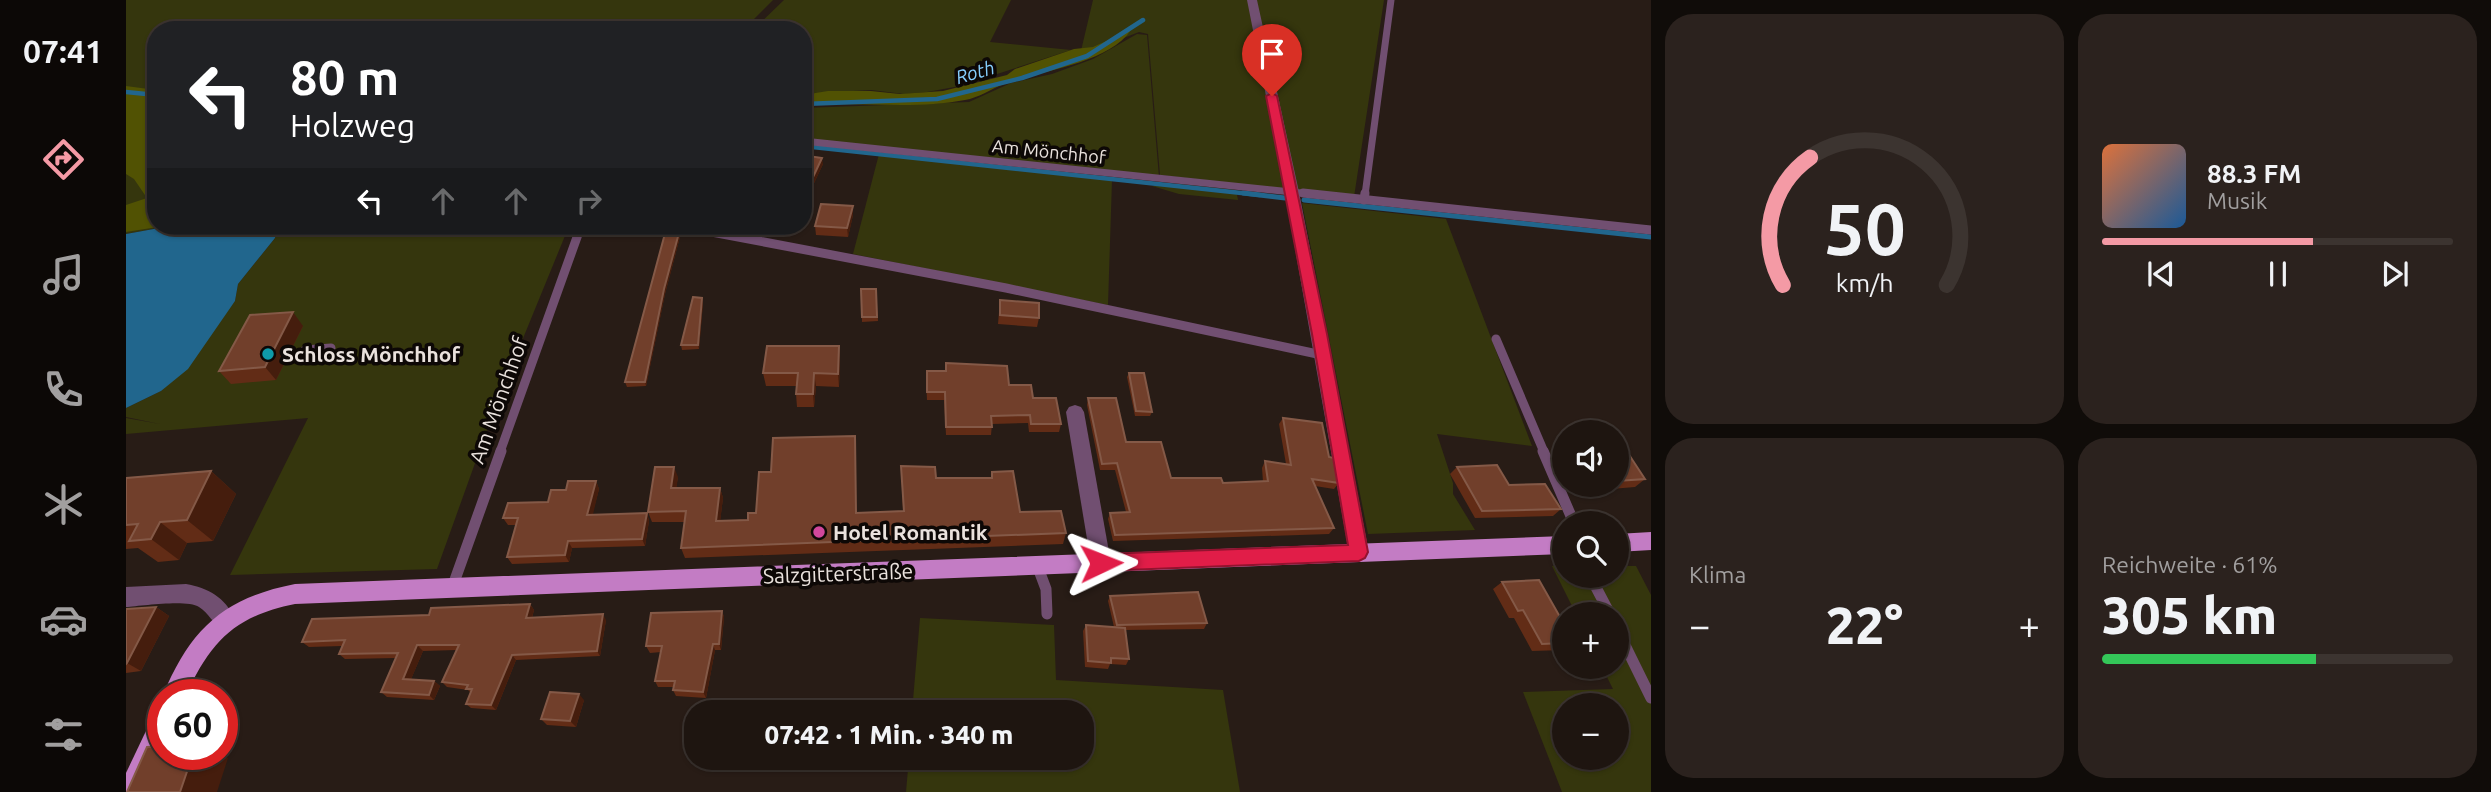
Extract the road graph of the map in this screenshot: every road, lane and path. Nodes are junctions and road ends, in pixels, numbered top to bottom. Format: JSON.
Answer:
{"nodes":[{"id":1,"x":1241,"y":0,"type":"edge"},
{"id":2,"x":1252,"y":0,"type":"edge"},
{"id":3,"x":1391,"y":0,"type":"edge"},
{"id":4,"x":812,"y":142,"type":"edge"},
{"id":5,"x":1292,"y":192,"type":"junction"},
{"id":6,"x":1364,"y":200,"type":"junction"},
{"id":7,"x":1651,"y":230,"type":"edge"},
{"id":8,"x":578,"y":235,"type":"edge"},
{"id":9,"x":727,"y":235,"type":"edge"},
{"id":10,"x":1496,"y":340,"type":"dead end"},
{"id":11,"x":331,"y":348,"type":"dead end"},
{"id":12,"x":305,"y":350,"type":"dead end"},
{"id":13,"x":1322,"y":355,"type":"junction"},
{"id":14,"x":1075,"y":412,"type":"dead end"},
{"id":15,"x":1569,"y":511,"type":"edge"},
{"id":16,"x":1651,"y":541,"type":"edge"},
{"id":17,"x":1629,"y":542,"type":"edge"},
{"id":18,"x":1552,"y":545,"type":"edge"},
{"id":19,"x":1359,"y":552,"type":"junction"},
{"id":20,"x":1101,"y":563,"type":"junction"},
{"id":21,"x":1037,"y":565,"type":"junction"},
{"id":22,"x":452,"y":587,"type":"junction"},
{"id":23,"x":126,"y":597,"type":"edge"},
{"id":24,"x":1046,"y":614,"type":"dead end"},
{"id":25,"x":224,"y":619,"type":"junction"},
{"id":26,"x":1629,"y":653,"type":"edge"},
{"id":27,"x":182,"y":679,"type":"edge"},
{"id":28,"x":1651,"y":698,"type":"edge"},
{"id":29,"x":147,"y":755,"type":"edge"},
{"id":30,"x":130,"y":792,"type":"edge"}],
"edges":[{"from":1,"to":2,"type":"street"},
{"from":2,"to":5,"type":"street"},
{"from":3,"to":6,"type":"lane"},
{"from":4,"to":5,"type":"lane","name":"Am Mönchhof"},
{"from":5,"to":6,"type":"lane","name":"Am Mönchhof"},
{"from":5,"to":13,"type":"street"},
{"from":6,"to":7,"type":"lane","name":"Am Mönchhof"},
{"from":8,"to":22,"type":"lane","name":"Am Mönchhof"},
{"from":9,"to":13,"type":"lane"},
{"from":10,"to":15,"type":"lane"},
{"from":11,"to":12,"type":"lane"},
{"from":13,"to":19,"type":"street"},
{"from":14,"to":20,"type":"street"},
{"from":16,"to":17,"type":"main road"},
{"from":18,"to":19,"type":"main road","name":"Salzgitterstraße"},
{"from":19,"to":20,"type":"main road","name":"Salzgitterstraße"},
{"from":20,"to":21,"type":"main road","name":"Salzgitterstraße"},
{"from":21,"to":22,"type":"main road","name":"Salzgitterstraße"},
{"from":21,"to":24,"type":"lane"},
{"from":22,"to":25,"type":"main road","name":"Salzgitterstraße"},
{"from":23,"to":25,"type":"street"},
{"from":25,"to":27,"type":"main road"},
{"from":26,"to":28,"type":"lane"},
{"from":29,"to":30,"type":"main road"}]}
